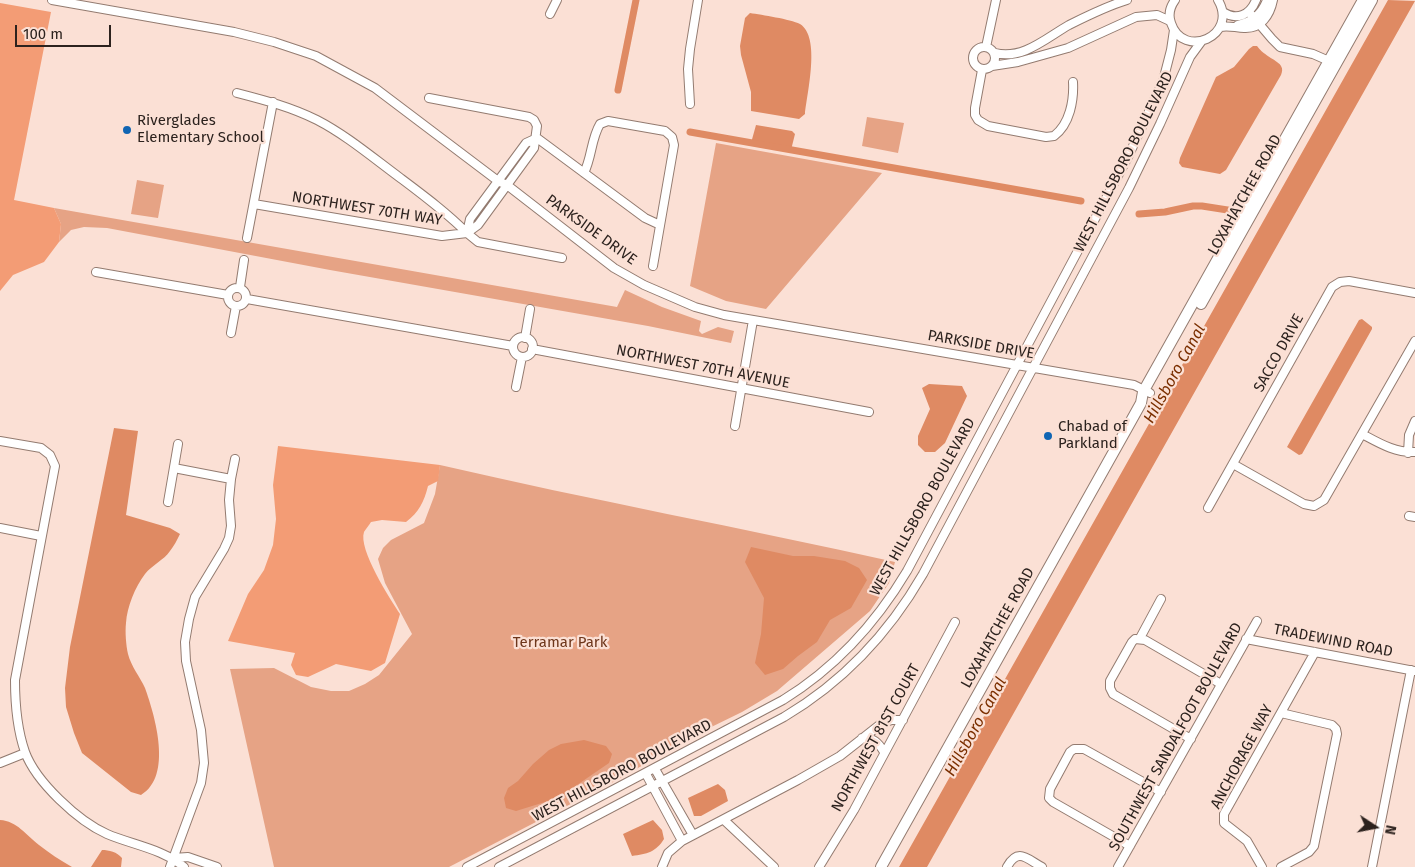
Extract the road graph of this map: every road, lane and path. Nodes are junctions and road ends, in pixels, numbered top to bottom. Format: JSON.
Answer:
{"nodes":[{"id":1,"x":52,"y":0,"type":"edge"},
{"id":2,"x":557,"y":0,"type":"edge"},
{"id":3,"x":698,"y":0,"type":"edge"},
{"id":4,"x":996,"y":0,"type":"edge"},
{"id":5,"x":1127,"y":0,"type":"edge"},
{"id":6,"x":1175,"y":0,"type":"edge"},
{"id":7,"x":1256,"y":0,"type":"edge"},
{"id":8,"x":1267,"y":0,"type":"edge"},
{"id":9,"x":1273,"y":0,"type":"edge"},
{"id":10,"x":1363,"y":0,"type":"edge"},
{"id":11,"x":1372,"y":0,"type":"edge"},
{"id":12,"x":1219,"y":1,"type":"edge"},
{"id":13,"x":1223,"y":12,"type":"junction"},
{"id":14,"x":550,"y":14,"type":"dead end"},
{"id":15,"x":1254,"y":19,"type":"junction"},
{"id":16,"x":1170,"y":21,"type":"junction"},
{"id":17,"x":1220,"y":27,"type":"junction"},
{"id":18,"x":1174,"y":30,"type":"junction"},
{"id":19,"x":1200,"y":42,"type":"junction"},
{"id":20,"x":986,"y":47,"type":"junction"},
{"id":21,"x":995,"y":53,"type":"junction"},
{"id":22,"x":1329,"y":61,"type":"junction"},
{"id":23,"x":992,"y":66,"type":"junction"},
{"id":24,"x":982,"y":70,"type":"junction"},
{"id":25,"x":1073,"y":82,"type":"dead end"},
{"id":26,"x":237,"y":93,"type":"dead end"},
{"id":27,"x":429,"y":98,"type":"dead end"},
{"id":28,"x":272,"y":102,"type":"junction"},
{"id":29,"x":690,"y":104,"type":"dead end"},
{"id":30,"x":536,"y":138,"type":"junction"},
{"id":31,"x":522,"y":148,"type":"junction"},
{"id":32,"x":530,"y":154,"type":"junction"},
{"id":33,"x":584,"y":173,"type":"junction"},
{"id":34,"x":498,"y":181,"type":"junction"},
{"id":35,"x":507,"y":185,"type":"junction"},
{"id":36,"x":254,"y":204,"type":"junction"},
{"id":37,"x":476,"y":211,"type":"junction"},
{"id":38,"x":484,"y":217,"type":"junction"},
{"id":39,"x":660,"y":225,"type":"junction"},
{"id":40,"x":467,"y":233,"type":"junction"},
{"id":41,"x":247,"y":238,"type":"dead end"},
{"id":42,"x":562,"y":258,"type":"dead end"},
{"id":43,"x":244,"y":260,"type":"dead end"},
{"id":44,"x":653,"y":266,"type":"dead end"},
{"id":45,"x":96,"y":272,"type":"dead end"},
{"id":46,"x":240,"y":287,"type":"junction"},
{"id":47,"x":1415,"y":293,"type":"edge"},
{"id":48,"x":228,"y":295,"type":"junction"},
{"id":49,"x":247,"y":299,"type":"junction"},
{"id":50,"x":236,"y":306,"type":"junction"},
{"id":51,"x":530,"y":308,"type":"dead end"},
{"id":52,"x":753,"y":320,"type":"junction"},
{"id":53,"x":231,"y":333,"type":"dead end"},
{"id":54,"x":525,"y":338,"type":"junction"},
{"id":55,"x":1415,"y":341,"type":"edge"},
{"id":56,"x":513,"y":346,"type":"junction"},
{"id":57,"x":532,"y":349,"type":"junction"},
{"id":58,"x":522,"y":357,"type":"junction"},
{"id":59,"x":1018,"y":365,"type":"junction"},
{"id":60,"x":1033,"y":367,"type":"junction"},
{"id":61,"x":516,"y":386,"type":"dead end"},
{"id":62,"x":742,"y":389,"type":"junction"},
{"id":63,"x":1148,"y":391,"type":"junction"},
{"id":64,"x":869,"y":412,"type":"dead end"},
{"id":65,"x":1415,"y":421,"type":"edge"},
{"id":66,"x":735,"y":426,"type":"dead end"},
{"id":67,"x":1362,"y":434,"type":"junction"},
{"id":68,"x":0,"y":441,"type":"edge"},
{"id":69,"x":178,"y":444,"type":"dead end"},
{"id":70,"x":1412,"y":452,"type":"edge"},
{"id":71,"x":235,"y":458,"type":"dead end"},
{"id":72,"x":1233,"y":464,"type":"junction"},
{"id":73,"x":174,"y":468,"type":"junction"},
{"id":74,"x":231,"y":479,"type":"junction"},
{"id":75,"x":168,"y":502,"type":"dead end"},
{"id":76,"x":1208,"y":508,"type":"dead end"},
{"id":77,"x":0,"y":528,"type":"edge"},
{"id":78,"x":41,"y":536,"type":"junction"},
{"id":79,"x":1161,"y":599,"type":"dead end"},
{"id":80,"x":1257,"y":620,"type":"dead end"},
{"id":81,"x":955,"y":622,"type":"dead end"},
{"id":82,"x":1140,"y":638,"type":"junction"},
{"id":83,"x":1246,"y":639,"type":"junction"},
{"id":84,"x":1315,"y":652,"type":"junction"},
{"id":85,"x":1413,"y":670,"type":"edge"},
{"id":86,"x":1221,"y":684,"type":"junction"},
{"id":87,"x":1281,"y":713,"type":"junction"},
{"id":88,"x":903,"y":720,"type":"junction"},
{"id":89,"x":862,"y":738,"type":"junction"},
{"id":90,"x":1190,"y":739,"type":"junction"},
{"id":91,"x":884,"y":752,"type":"junction"},
{"id":92,"x":25,"y":753,"type":"junction"},
{"id":93,"x":0,"y":763,"type":"edge"},
{"id":94,"x":655,"y":769,"type":"junction"},
{"id":95,"x":646,"y":774,"type":"junction"},
{"id":96,"x":662,"y":782,"type":"junction"},
{"id":97,"x":653,"y":786,"type":"junction"},
{"id":98,"x":1161,"y":792,"type":"junction"},
{"id":99,"x":724,"y":820,"type":"junction"},
{"id":100,"x":692,"y":835,"type":"junction"},
{"id":101,"x":682,"y":841,"type":"junction"},
{"id":102,"x":1130,"y":846,"type":"junction"},
{"id":103,"x":173,"y":858,"type":"junction"},
{"id":104,"x":170,"y":867,"type":"edge"},
{"id":105,"x":184,"y":867,"type":"edge"},
{"id":106,"x":217,"y":867,"type":"edge"},
{"id":107,"x":467,"y":867,"type":"edge"},
{"id":108,"x":499,"y":867,"type":"edge"},
{"id":109,"x":662,"y":867,"type":"edge"},
{"id":110,"x":774,"y":867,"type":"edge"},
{"id":111,"x":819,"y":867,"type":"edge"},
{"id":112,"x":881,"y":867,"type":"edge"},
{"id":113,"x":1007,"y":867,"type":"edge"},
{"id":114,"x":1042,"y":867,"type":"edge"},
{"id":115,"x":1118,"y":867,"type":"edge"},
{"id":116,"x":1262,"y":867,"type":"edge"},
{"id":117,"x":1281,"y":867,"type":"edge"},
{"id":118,"x":1372,"y":867,"type":"edge"}],
"edges":[{"from":1,"to":34,"type":"street","name":"PARKSIDE DRIVE"},
{"from":2,"to":14,"type":"street"},
{"from":3,"to":29,"type":"street"},
{"from":4,"to":20,"type":"street"},
{"from":5,"to":21,"type":"street"},
{"from":6,"to":16,"type":"street"},
{"from":7,"to":15,"type":"street"},
{"from":8,"to":15,"type":"street"},
{"from":9,"to":15,"type":"street"},
{"from":10,"to":22,"type":"main road","name":"LOXAHATCHEE ROAD"},
{"from":11,"to":63,"type":"main road","name":"LOXAHATCHEE ROAD"},
{"from":12,"to":13,"type":"street"},
{"from":13,"to":15,"type":"street"},
{"from":13,"to":17,"type":"street"},
{"from":15,"to":17,"type":"street"},
{"from":15,"to":22,"type":"street"},
{"from":16,"to":18,"type":"street"},
{"from":16,"to":23,"type":"street"},
{"from":17,"to":19,"type":"street"},
{"from":18,"to":19,"type":"street"},
{"from":18,"to":59,"type":"street","name":"WEST HILLSBORO BOULEVARD"},
{"from":19,"to":60,"type":"street","name":"WEST HILLSBORO BOULEVARD"},
{"from":20,"to":21,"type":"street"},
{"from":20,"to":24,"type":"street"},
{"from":21,"to":23,"type":"street"},
{"from":22,"to":63,"type":"main road","name":"LOXAHATCHEE ROAD"},
{"from":23,"to":24,"type":"street"},
{"from":24,"to":25,"type":"street"},
{"from":26,"to":28,"type":"street"},
{"from":27,"to":30,"type":"street"},
{"from":28,"to":36,"type":"street"},
{"from":28,"to":40,"type":"street"},
{"from":30,"to":31,"type":"street"},
{"from":30,"to":32,"type":"street"},
{"from":30,"to":33,"type":"street"},
{"from":31,"to":32,"type":"street"},
{"from":31,"to":34,"type":"street"},
{"from":32,"to":35,"type":"street"},
{"from":33,"to":39,"type":"street"},
{"from":33,"to":39,"type":"street"},
{"from":34,"to":35,"type":"street","name":"PARKSIDE DRIVE"},
{"from":34,"to":37,"type":"street"},
{"from":35,"to":38,"type":"street"},
{"from":35,"to":52,"type":"street","name":"PARKSIDE DRIVE"},
{"from":36,"to":40,"type":"street","name":"NORTHWEST 70TH WAY"},
{"from":36,"to":41,"type":"street"},
{"from":37,"to":38,"type":"street"},
{"from":37,"to":40,"type":"street"},
{"from":38,"to":40,"type":"street"},
{"from":39,"to":44,"type":"street"},
{"from":40,"to":42,"type":"street"},
{"from":43,"to":46,"type":"street"},
{"from":45,"to":48,"type":"street"},
{"from":46,"to":48,"type":"street"},
{"from":46,"to":49,"type":"street"},
{"from":47,"to":72,"type":"street","name":"SACCO DRIVE"},
{"from":48,"to":50,"type":"street"},
{"from":49,"to":50,"type":"street"},
{"from":49,"to":56,"type":"street"},
{"from":50,"to":53,"type":"street"},
{"from":51,"to":54,"type":"street"},
{"from":52,"to":59,"type":"street","name":"PARKSIDE DRIVE"},
{"from":52,"to":62,"type":"street"},
{"from":54,"to":56,"type":"street"},
{"from":54,"to":57,"type":"street"},
{"from":55,"to":67,"type":"street"},
{"from":56,"to":58,"type":"street"},
{"from":57,"to":58,"type":"street"},
{"from":57,"to":62,"type":"street","name":"NORTHWEST 70TH AVENUE"},
{"from":58,"to":61,"type":"street"},
{"from":59,"to":60,"type":"street","name":"PARKSIDE DRIVE"},
{"from":59,"to":94,"type":"street","name":"WEST HILLSBORO BOULEVARD"},
{"from":60,"to":63,"type":"street","name":"PARKSIDE DRIVE"},
{"from":60,"to":96,"type":"street","name":"WEST HILLSBORO BOULEVARD"},
{"from":62,"to":64,"type":"street","name":"NORTHWEST 70TH AVENUE"},
{"from":62,"to":66,"type":"street"},
{"from":63,"to":112,"type":"main road","name":"LOXAHATCHEE ROAD"},
{"from":65,"to":70,"type":"street"},
{"from":67,"to":70,"type":"street"},
{"from":67,"to":72,"type":"street"},
{"from":68,"to":78,"type":"street"},
{"from":69,"to":73,"type":"street"},
{"from":71,"to":74,"type":"street"},
{"from":72,"to":76,"type":"street","name":"SACCO DRIVE"},
{"from":73,"to":74,"type":"street"},
{"from":73,"to":75,"type":"street"},
{"from":74,"to":103,"type":"street"},
{"from":77,"to":78,"type":"street"},
{"from":78,"to":92,"type":"street"},
{"from":79,"to":82,"type":"street"},
{"from":80,"to":83,"type":"street","name":"SOUTHWEST SANDALFOOT BOULEVARD"},
{"from":81,"to":88,"type":"street","name":"NORTHWEST 81ST COURT"},
{"from":82,"to":86,"type":"street"},
{"from":82,"to":90,"type":"street"},
{"from":83,"to":84,"type":"street","name":"TRADEWIND ROAD"},
{"from":83,"to":86,"type":"street","name":"SOUTHWEST SANDALFOOT BOULEVARD"},
{"from":84,"to":85,"type":"street","name":"TRADEWIND ROAD"},
{"from":84,"to":87,"type":"street","name":"ANCHORAGE WAY"},
{"from":85,"to":118,"type":"street"},
{"from":86,"to":90,"type":"street","name":"SOUTHWEST SANDALFOOT BOULEVARD"},
{"from":87,"to":116,"type":"street","name":"ANCHORAGE WAY"},
{"from":87,"to":117,"type":"street"},
{"from":88,"to":89,"type":"street"},
{"from":88,"to":91,"type":"street","name":"NORTHWEST 81ST COURT"},
{"from":89,"to":91,"type":"street"},
{"from":89,"to":99,"type":"street"},
{"from":90,"to":98,"type":"street","name":"SOUTHWEST SANDALFOOT BOULEVARD"},
{"from":91,"to":111,"type":"street","name":"NORTHWEST 81ST COURT"},
{"from":92,"to":93,"type":"street"},
{"from":92,"to":103,"type":"street"},
{"from":94,"to":95,"type":"street","name":"WEST HILLSBORO BOULEVARD"},
{"from":94,"to":96,"type":"street"},
{"from":95,"to":97,"type":"street"},
{"from":95,"to":107,"type":"street","name":"WEST HILLSBORO BOULEVARD"},
{"from":96,"to":97,"type":"street","name":"WEST HILLSBORO BOULEVARD"},
{"from":96,"to":100,"type":"street"},
{"from":97,"to":101,"type":"street"},
{"from":97,"to":108,"type":"street","name":"WEST HILLSBORO BOULEVARD"},
{"from":98,"to":102,"type":"street","name":"SOUTHWEST SANDALFOOT BOULEVARD"},
{"from":98,"to":102,"type":"street"},
{"from":99,"to":100,"type":"street"},
{"from":99,"to":110,"type":"street"},
{"from":100,"to":101,"type":"street"},
{"from":101,"to":109,"type":"street"},
{"from":102,"to":115,"type":"street","name":"SOUTHWEST SANDALFOOT BOULEVARD"},
{"from":103,"to":104,"type":"street"},
{"from":103,"to":105,"type":"street"},
{"from":103,"to":106,"type":"street"},
{"from":113,"to":114,"type":"street"}]}
